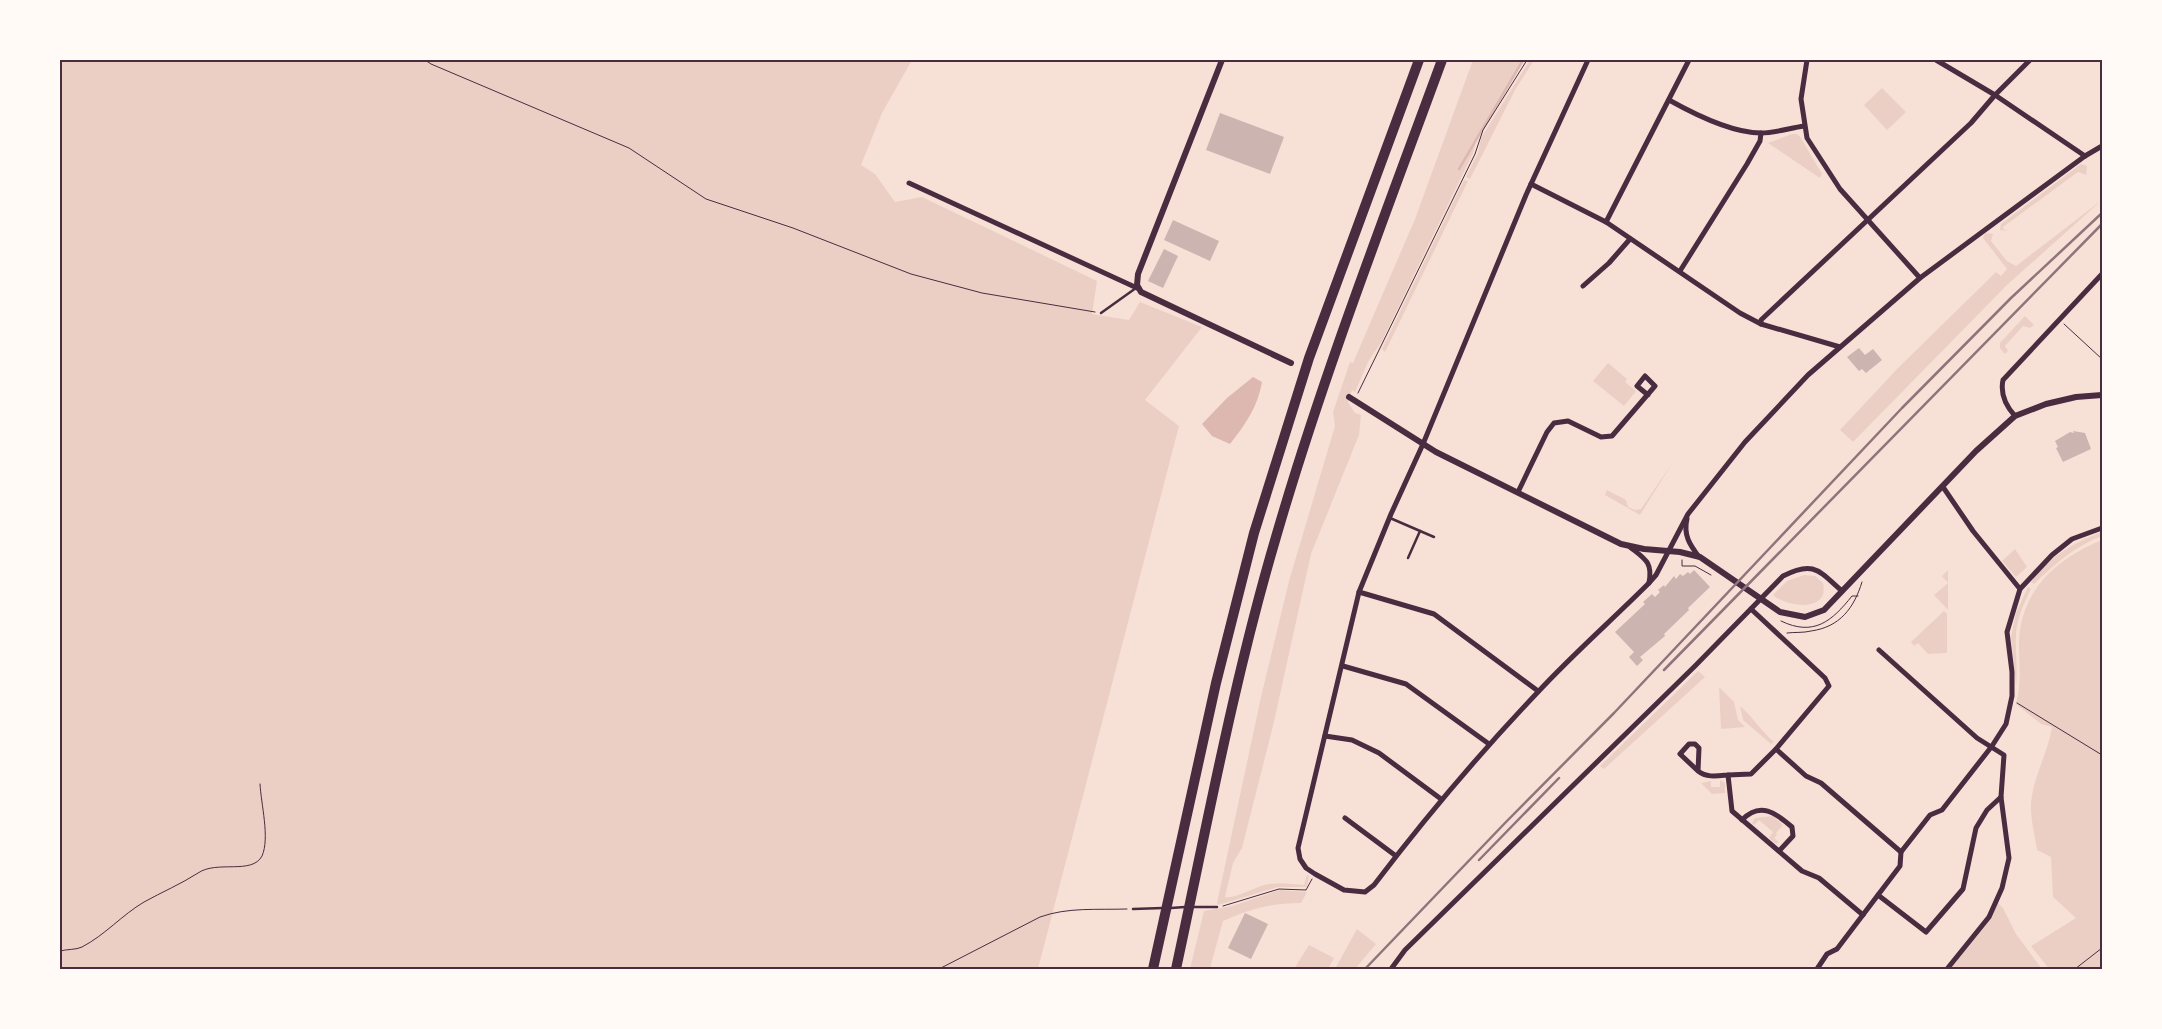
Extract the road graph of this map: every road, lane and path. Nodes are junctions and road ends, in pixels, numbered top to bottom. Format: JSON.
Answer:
{"nodes":[{"id":1,"x":425,"y":60,"type":"edge"},
{"id":2,"x":1222,"y":60,"type":"edge"},
{"id":3,"x":1419,"y":60,"type":"edge"},
{"id":4,"x":1442,"y":60,"type":"edge"},
{"id":5,"x":1527,"y":60,"type":"edge"},
{"id":6,"x":1588,"y":60,"type":"edge"},
{"id":7,"x":1689,"y":60,"type":"edge"},
{"id":8,"x":1807,"y":60,"type":"edge"},
{"id":9,"x":1936,"y":60,"type":"edge"},
{"id":10,"x":2030,"y":60,"type":"edge"},
{"id":11,"x":1995,"y":95,"type":"junction"},
{"id":12,"x":1669,"y":100,"type":"junction"},
{"id":13,"x":1804,"y":126,"type":"junction"},
{"id":14,"x":1761,"y":133,"type":"junction"},
{"id":15,"x":2102,"y":146,"type":"edge"},
{"id":16,"x":2085,"y":156,"type":"junction"},
{"id":17,"x":909,"y":183,"type":"dead end"},
{"id":18,"x":1531,"y":184,"type":"junction"},
{"id":19,"x":1868,"y":219,"type":"junction"},
{"id":20,"x":1606,"y":222,"type":"junction"},
{"id":21,"x":1630,"y":239,"type":"junction"},
{"id":22,"x":1680,"y":272,"type":"junction"},
{"id":23,"x":2102,"y":274,"type":"edge"},
{"id":24,"x":1920,"y":278,"type":"junction"},
{"id":25,"x":1583,"y":286,"type":"dead end"},
{"id":26,"x":1137,"y":288,"type":"junction"},
{"id":27,"x":1101,"y":312,"type":"joint"},
{"id":28,"x":2060,"y":321,"type":"junction"},
{"id":29,"x":1761,"y":324,"type":"junction"},
{"id":30,"x":1840,"y":347,"type":"junction"},
{"id":31,"x":2102,"y":359,"type":"edge"},
{"id":32,"x":1290,"y":363,"type":"dead end"},
{"id":33,"x":1648,"y":395,"type":"dead end"},
{"id":34,"x":2102,"y":395,"type":"edge"},
{"id":35,"x":1352,"y":399,"type":"joint"},
{"id":36,"x":2015,"y":416,"type":"junction"},
{"id":37,"x":1423,"y":444,"type":"junction"},
{"id":38,"x":1943,"y":487,"type":"junction"},
{"id":39,"x":1518,"y":492,"type":"junction"},
{"id":40,"x":1688,"y":514,"type":"junction"},
{"id":41,"x":1390,"y":518,"type":"junction"},
{"id":42,"x":2102,"y":528,"type":"edge"},
{"id":43,"x":1420,"y":531,"type":"junction"},
{"id":44,"x":1434,"y":537,"type":"dead end"},
{"id":45,"x":1630,"y":547,"type":"junction"},
{"id":46,"x":1667,"y":552,"type":"junction"},
{"id":47,"x":1700,"y":557,"type":"junction"},
{"id":48,"x":1408,"y":558,"type":"dead end"},
{"id":49,"x":1648,"y":584,"type":"junction"},
{"id":50,"x":2020,"y":589,"type":"junction"},
{"id":51,"x":1842,"y":591,"type":"junction"},
{"id":52,"x":1359,"y":592,"type":"junction"},
{"id":53,"x":1751,"y":609,"type":"junction"},
{"id":54,"x":1879,"y":650,"type":"dead end"},
{"id":55,"x":1343,"y":666,"type":"junction"},
{"id":56,"x":1538,"y":691,"type":"junction"},
{"id":57,"x":2011,"y":699,"type":"junction"},
{"id":58,"x":1325,"y":736,"type":"junction"},
{"id":59,"x":1489,"y":744,"type":"junction"},
{"id":60,"x":1992,"y":746,"type":"junction"},
{"id":61,"x":1776,"y":749,"type":"junction"},
{"id":62,"x":2102,"y":754,"type":"edge"},
{"id":63,"x":1698,"y":771,"type":"junction"},
{"id":64,"x":1728,"y":775,"type":"junction"},
{"id":65,"x":260,"y":784,"type":"dead end"},
{"id":66,"x":2001,"y":797,"type":"junction"},
{"id":67,"x":1441,"y":799,"type":"junction"},
{"id":68,"x":1345,"y":818,"type":"dead end"},
{"id":69,"x":1742,"y":820,"type":"junction"},
{"id":70,"x":1779,"y":852,"type":"junction"},
{"id":71,"x":1901,"y":852,"type":"junction"},
{"id":72,"x":1396,"y":856,"type":"junction"},
{"id":73,"x":1314,"y":874,"type":"junction"},
{"id":74,"x":1878,"y":895,"type":"junction"},
{"id":75,"x":1217,"y":906,"type":"joint"},
{"id":76,"x":1133,"y":909,"type":"joint"},
{"id":77,"x":1863,"y":915,"type":"junction"},
{"id":78,"x":2102,"y":948,"type":"edge"},
{"id":79,"x":60,"y":951,"type":"edge"},
{"id":80,"x":939,"y":969,"type":"edge"},
{"id":81,"x":1153,"y":969,"type":"edge"},
{"id":82,"x":1176,"y":969,"type":"edge"},
{"id":83,"x":1392,"y":969,"type":"edge"},
{"id":84,"x":1817,"y":969,"type":"edge"},
{"id":85,"x":1947,"y":969,"type":"edge"},
{"id":86,"x":2075,"y":969,"type":"edge"}],
"edges":[{"from":1,"to":27,"type":"path"},
{"from":2,"to":26,"type":"street"},
{"from":3,"to":81,"type":"highway"},
{"from":4,"to":82,"type":"highway"},
{"from":5,"to":35,"type":"path"},
{"from":6,"to":18,"type":"street"},
{"from":7,"to":12,"type":"street"},
{"from":8,"to":13,"type":"street"},
{"from":9,"to":11,"type":"street"},
{"from":10,"to":11,"type":"street"},
{"from":11,"to":16,"type":"street"},
{"from":11,"to":19,"type":"street"},
{"from":12,"to":14,"type":"street"},
{"from":12,"to":20,"type":"street"},
{"from":13,"to":14,"type":"street"},
{"from":13,"to":19,"type":"street"},
{"from":14,"to":22,"type":"street"},
{"from":15,"to":16,"type":"street"},
{"from":16,"to":24,"type":"street"},
{"from":17,"to":26,"type":"street"},
{"from":18,"to":20,"type":"street"},
{"from":18,"to":37,"type":"street"},
{"from":19,"to":24,"type":"street"},
{"from":19,"to":29,"type":"street"},
{"from":20,"to":21,"type":"street"},
{"from":21,"to":22,"type":"street"},
{"from":21,"to":25,"type":"street"},
{"from":22,"to":29,"type":"street"},
{"from":23,"to":28,"type":"street"},
{"from":24,"to":30,"type":"street"},
{"from":26,"to":27,"type":"lane"},
{"from":26,"to":32,"type":"street"},
{"from":28,"to":31,"type":"path"},
{"from":28,"to":36,"type":"street"},
{"from":29,"to":30,"type":"street"},
{"from":30,"to":40,"type":"street"},
{"from":33,"to":39,"type":"street"},
{"from":34,"to":36,"type":"street"},
{"from":35,"to":37,"type":"street"},
{"from":36,"to":38,"type":"street"},
{"from":37,"to":39,"type":"street"},
{"from":37,"to":41,"type":"street"},
{"from":38,"to":50,"type":"street"},
{"from":38,"to":51,"type":"street"},
{"from":39,"to":45,"type":"street"},
{"from":40,"to":46,"type":"street"},
{"from":40,"to":47,"type":"street"},
{"from":41,"to":43,"type":"lane"},
{"from":41,"to":52,"type":"street"},
{"from":42,"to":50,"type":"street"},
{"from":43,"to":44,"type":"lane"},
{"from":43,"to":48,"type":"lane"},
{"from":45,"to":46,"type":"street"},
{"from":45,"to":49,"type":"street"},
{"from":46,"to":47,"type":"street"},
{"from":46,"to":49,"type":"street"},
{"from":47,"to":51,"type":"street"},
{"from":49,"to":56,"type":"street"},
{"from":50,"to":57,"type":"street"},
{"from":51,"to":53,"type":"street"},
{"from":52,"to":55,"type":"street"},
{"from":52,"to":56,"type":"street"},
{"from":53,"to":61,"type":"street"},
{"from":53,"to":83,"type":"street"},
{"from":54,"to":60,"type":"street"},
{"from":55,"to":58,"type":"street"},
{"from":55,"to":59,"type":"street"},
{"from":56,"to":59,"type":"street"},
{"from":57,"to":60,"type":"street"},
{"from":57,"to":62,"type":"path"},
{"from":58,"to":67,"type":"street"},
{"from":58,"to":73,"type":"street"},
{"from":59,"to":67,"type":"street"},
{"from":60,"to":66,"type":"street"},
{"from":60,"to":71,"type":"street"},
{"from":61,"to":64,"type":"street"},
{"from":61,"to":71,"type":"street"},
{"from":63,"to":63,"type":"street"},
{"from":63,"to":64,"type":"street"},
{"from":64,"to":69,"type":"street"},
{"from":65,"to":79,"type":"path"},
{"from":66,"to":74,"type":"street"},
{"from":66,"to":85,"type":"street"},
{"from":67,"to":72,"type":"street"},
{"from":68,"to":72,"type":"street"},
{"from":69,"to":70,"type":"street"},
{"from":69,"to":70,"type":"street"},
{"from":70,"to":77,"type":"street"},
{"from":71,"to":74,"type":"street"},
{"from":72,"to":73,"type":"street"},
{"from":73,"to":75,"type":"path"},
{"from":74,"to":77,"type":"street"},
{"from":75,"to":76,"type":"lane"},
{"from":76,"to":80,"type":"path"},
{"from":77,"to":84,"type":"street"},
{"from":78,"to":86,"type":"path"}]}
